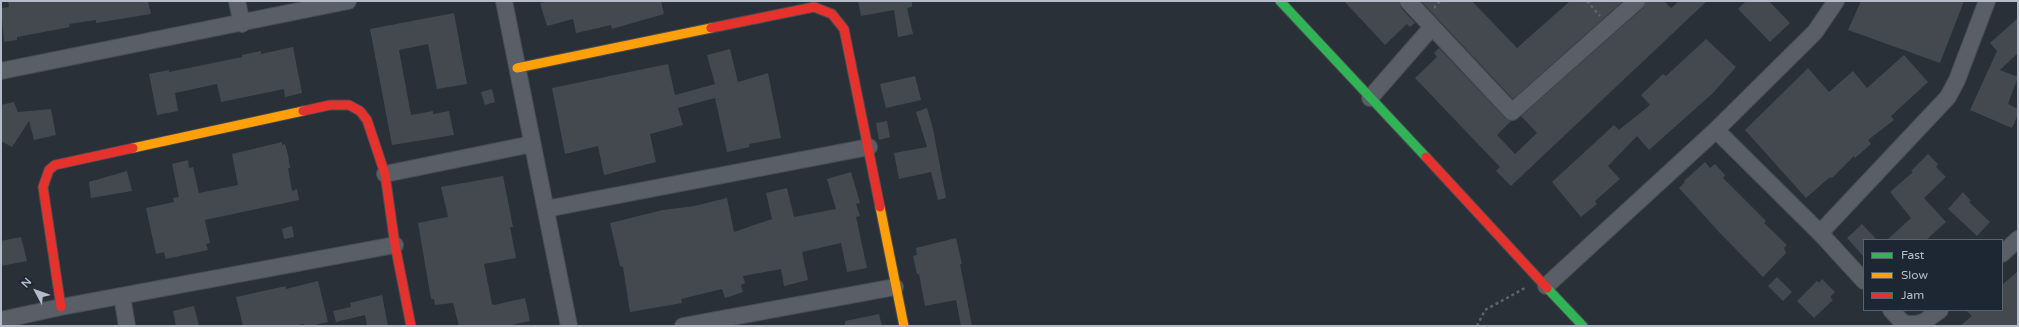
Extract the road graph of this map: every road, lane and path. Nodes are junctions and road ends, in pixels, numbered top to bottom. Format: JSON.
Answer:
{"nodes":[{"id":1,"x":237,"y":1,"type":"edge"},
{"id":2,"x":348,"y":1,"type":"edge"},
{"id":3,"x":504,"y":1,"type":"edge"},
{"id":4,"x":1280,"y":1,"type":"edge"},
{"id":5,"x":1408,"y":1,"type":"edge"},
{"id":6,"x":1587,"y":1,"type":"edge"},
{"id":7,"x":1637,"y":1,"type":"edge"},
{"id":8,"x":1836,"y":1,"type":"edge"},
{"id":9,"x":1987,"y":1,"type":"edge"},
{"id":10,"x":242,"y":24,"type":"junction"},
{"id":11,"x":1609,"y":26,"type":"junction"},
{"id":12,"x":1432,"y":27,"type":"junction"},
{"id":13,"x":516,"y":68,"type":"junction"},
{"id":14,"x":1,"y":71,"type":"edge"},
{"id":15,"x":1370,"y":98,"type":"junction"},
{"id":16,"x":1716,"y":130,"type":"junction"},
{"id":17,"x":532,"y":144,"type":"junction"},
{"id":18,"x":869,"y":147,"type":"junction"},
{"id":19,"x":385,"y":174,"type":"junction"},
{"id":20,"x":546,"y":209,"type":"junction"},
{"id":21,"x":1820,"y":233,"type":"junction"},
{"id":22,"x":2018,"y":239,"type":"edge"},
{"id":23,"x":395,"y":245,"type":"junction"},
{"id":24,"x":2003,"y":253,"type":"edge"},
{"id":25,"x":1863,"y":280,"type":"edge"},
{"id":26,"x":1543,"y":283,"type":"junction"},
{"id":27,"x":895,"y":287,"type":"junction"},
{"id":28,"x":122,"y":296,"type":"junction"},
{"id":29,"x":61,"y":307,"type":"junction"},
{"id":30,"x":1892,"y":311,"type":"edge"},
{"id":31,"x":1939,"y":311,"type":"edge"},
{"id":32,"x":1,"y":320,"type":"edge"},
{"id":33,"x":127,"y":326,"type":"edge"},
{"id":34,"x":411,"y":326,"type":"edge"},
{"id":35,"x":569,"y":326,"type":"edge"},
{"id":36,"x":683,"y":326,"type":"edge"},
{"id":37,"x":904,"y":326,"type":"edge"},
{"id":38,"x":1477,"y":326,"type":"edge"},
{"id":39,"x":1583,"y":326,"type":"edge"}],
"edges":[{"from":1,"to":10,"type":"street"},
{"from":2,"to":10,"type":"street"},
{"from":3,"to":13,"type":"street"},
{"from":4,"to":15,"type":"street"},
{"from":5,"to":12,"type":"street"},
{"from":6,"to":11,"type":"path"},
{"from":7,"to":11,"type":"street"},
{"from":8,"to":16,"type":"street"},
{"from":9,"to":21,"type":"street"},
{"from":10,"to":14,"type":"street"},
{"from":11,"to":12,"type":"street"},
{"from":12,"to":15,"type":"street"},
{"from":13,"to":17,"type":"street"},
{"from":13,"to":18,"type":"street"},
{"from":15,"to":26,"type":"street"},
{"from":16,"to":21,"type":"street"},
{"from":16,"to":26,"type":"street"},
{"from":17,"to":19,"type":"street"},
{"from":17,"to":20,"type":"street"},
{"from":18,"to":20,"type":"street"},
{"from":18,"to":27,"type":"street"},
{"from":19,"to":23,"type":"street"},
{"from":19,"to":29,"type":"street"},
{"from":20,"to":35,"type":"street"},
{"from":21,"to":25,"type":"street"},
{"from":22,"to":24,"type":"street"},
{"from":23,"to":28,"type":"street"},
{"from":23,"to":34,"type":"street"},
{"from":26,"to":38,"type":"path"},
{"from":26,"to":39,"type":"street"},
{"from":27,"to":36,"type":"street"},
{"from":27,"to":37,"type":"street"},
{"from":28,"to":29,"type":"street"},
{"from":28,"to":33,"type":"street"},
{"from":29,"to":32,"type":"street"},
{"from":30,"to":31,"type":"street"}]}
